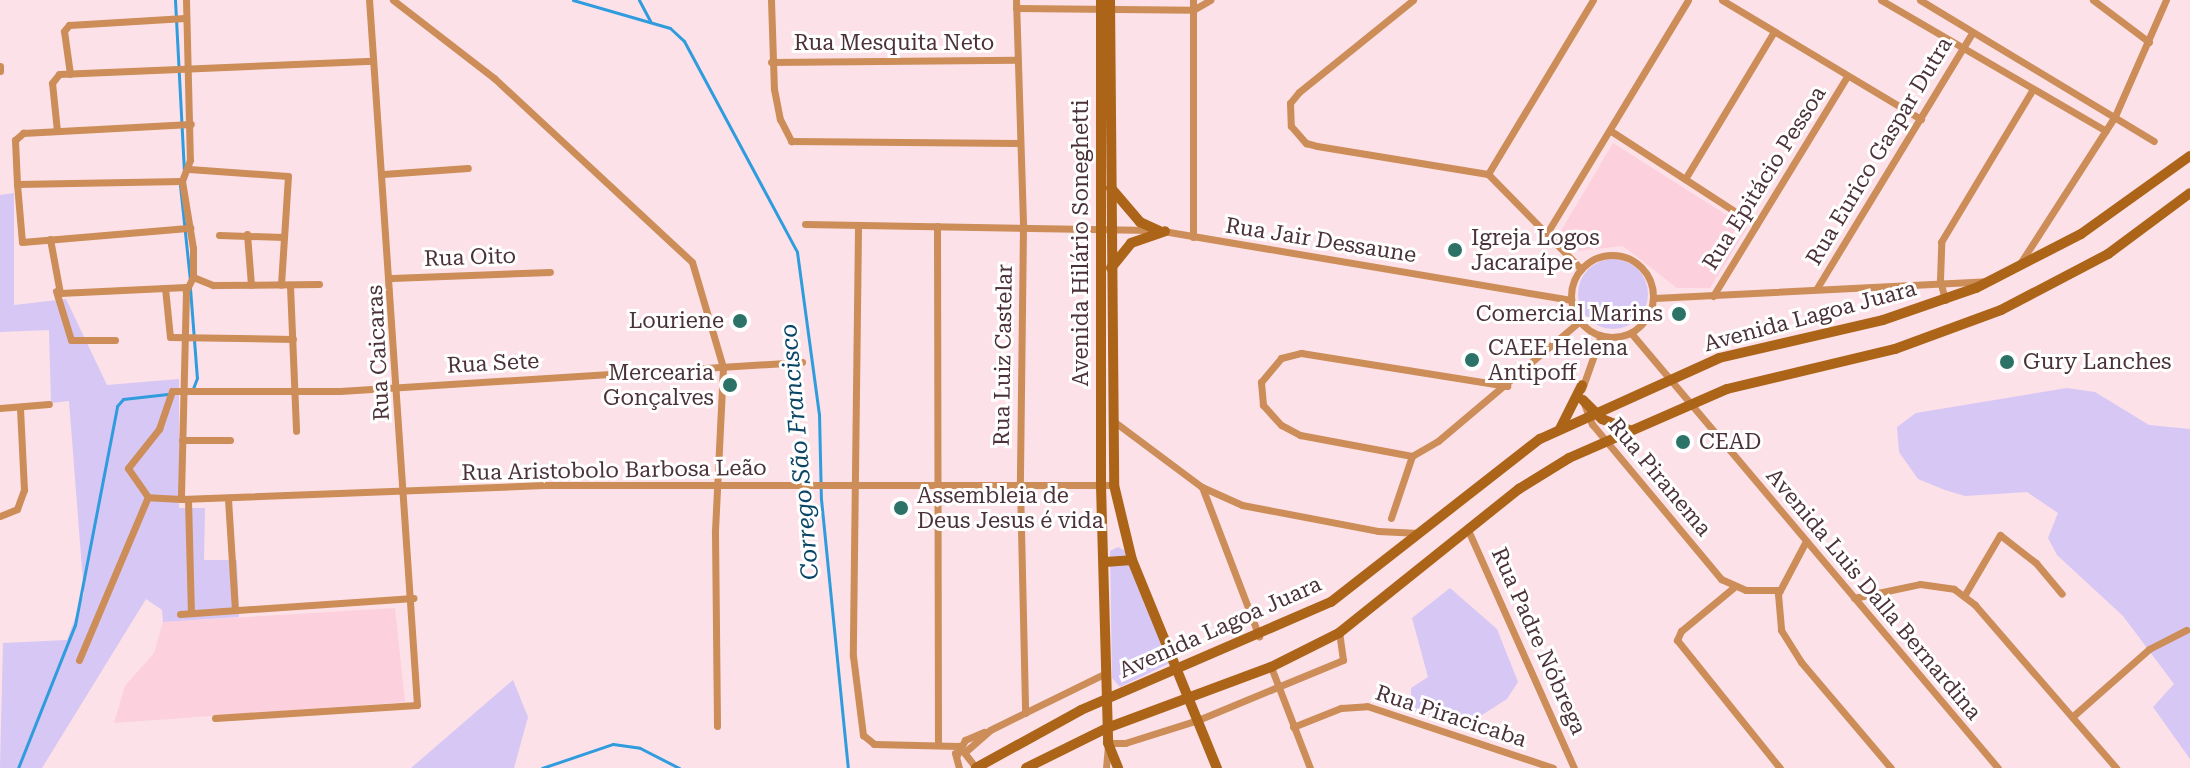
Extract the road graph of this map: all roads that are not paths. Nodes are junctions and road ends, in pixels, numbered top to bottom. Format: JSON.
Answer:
{"nodes":[{"id":1,"x":186,"y":0,"type":"edge"},
{"id":2,"x":369,"y":0,"type":"edge"},
{"id":3,"x":393,"y":0,"type":"edge"},
{"id":4,"x":771,"y":0,"type":"edge"},
{"id":5,"x":1193,"y":0,"type":"edge"},
{"id":6,"x":1210,"y":0,"type":"edge"},
{"id":7,"x":1413,"y":0,"type":"edge"},
{"id":8,"x":1593,"y":0,"type":"edge"},
{"id":9,"x":1688,"y":0,"type":"edge"},
{"id":10,"x":1722,"y":0,"type":"edge"},
{"id":11,"x":1881,"y":0,"type":"edge"},
{"id":12,"x":1920,"y":0,"type":"edge"},
{"id":13,"x":2093,"y":0,"type":"edge"},
{"id":14,"x":2166,"y":0,"type":"edge"},
{"id":15,"x":1016,"y":4,"type":"edge"},
{"id":16,"x":1106,"y":4,"type":"edge"},
{"id":17,"x":1193,"y":10,"type":"junction"},
{"id":18,"x":185,"y":18,"type":"junction"},
{"id":19,"x":1773,"y":33,"type":"junction"},
{"id":20,"x":1972,"y":33,"type":"junction"},
{"id":21,"x":2149,"y":42,"type":"junction"},
{"id":22,"x":1961,"y":50,"type":"junction"},
{"id":23,"x":1016,"y":60,"type":"junction"},
{"id":24,"x":373,"y":61,"type":"junction"},
{"id":25,"x":771,"y":62,"type":"junction"},
{"id":26,"x":190,"y":69,"type":"junction"},
{"id":27,"x":70,"y":74,"type":"junction"},
{"id":28,"x":1846,"y":78,"type":"junction"},
{"id":29,"x":2031,"y":92,"type":"junction"},
{"id":30,"x":2115,"y":116,"type":"junction"},
{"id":31,"x":1921,"y":119,"type":"junction"},
{"id":32,"x":191,"y":124,"type":"junction"},
{"id":33,"x":57,"y":131,"type":"junction"},
{"id":34,"x":1611,"y":131,"type":"junction"},
{"id":35,"x":2106,"y":131,"type":"junction"},
{"id":36,"x":2154,"y":141,"type":"dead end"},
{"id":37,"x":1019,"y":143,"type":"junction"},
{"id":38,"x":2190,"y":156,"type":"edge"},
{"id":39,"x":468,"y":168,"type":"dead end"},
{"id":40,"x":189,"y":169,"type":"junction"},
{"id":41,"x":383,"y":174,"type":"junction"},
{"id":42,"x":1488,"y":174,"type":"junction"},
{"id":43,"x":1685,"y":179,"type":"junction"},
{"id":44,"x":182,"y":181,"type":"junction"},
{"id":45,"x":17,"y":184,"type":"junction"},
{"id":46,"x":1111,"y":188,"type":"junction"},
{"id":47,"x":2190,"y":193,"type":"edge"},
{"id":48,"x":805,"y":224,"type":"dead end"},
{"id":49,"x":1756,"y":225,"type":"junction"},
{"id":50,"x":937,"y":226,"type":"junction"},
{"id":51,"x":1023,"y":227,"type":"junction"},
{"id":52,"x":1106,"y":227,"type":"junction"},
{"id":53,"x":190,"y":228,"type":"junction"},
{"id":54,"x":858,"y":228,"type":"junction"},
{"id":55,"x":1162,"y":231,"type":"junction"},
{"id":56,"x":1547,"y":233,"type":"junction"},
{"id":57,"x":247,"y":234,"type":"junction"},
{"id":58,"x":219,"y":235,"type":"dead end"},
{"id":59,"x":284,"y":237,"type":"junction"},
{"id":60,"x":1193,"y":237,"type":"junction"},
{"id":61,"x":50,"y":239,"type":"junction"},
{"id":62,"x":2018,"y":268,"type":"junction"},
{"id":63,"x":1110,"y":269,"type":"junction"},
{"id":64,"x":1581,"y":269,"type":"junction"},
{"id":65,"x":550,"y":272,"type":"dead end"},
{"id":66,"x":193,"y":277,"type":"junction"},
{"id":67,"x":392,"y":278,"type":"junction"},
{"id":68,"x":1940,"y":280,"type":"junction"},
{"id":69,"x":1990,"y":281,"type":"junction"},
{"id":70,"x":319,"y":284,"type":"dead end"},
{"id":71,"x":251,"y":285,"type":"junction"},
{"id":72,"x":286,"y":286,"type":"junction"},
{"id":73,"x":186,"y":287,"type":"junction"},
{"id":74,"x":165,"y":288,"type":"junction"},
{"id":75,"x":1817,"y":288,"type":"junction"},
{"id":76,"x":56,"y":291,"type":"junction"},
{"id":77,"x":1713,"y":296,"type":"junction"},
{"id":78,"x":1654,"y":298,"type":"junction"},
{"id":79,"x":1571,"y":300,"type":"junction"},
{"id":80,"x":1945,"y":300,"type":"junction"},
{"id":81,"x":1580,"y":321,"type":"junction"},
{"id":82,"x":1106,"y":332,"type":"junction"},
{"id":83,"x":1631,"y":333,"type":"junction"},
{"id":84,"x":1601,"y":335,"type":"junction"},
{"id":85,"x":185,"y":338,"type":"junction"},
{"id":86,"x":293,"y":339,"type":"junction"},
{"id":87,"x":115,"y":340,"type":"dead end"},
{"id":88,"x":802,"y":362,"type":"dead end"},
{"id":89,"x":723,"y":367,"type":"junction"},
{"id":90,"x":1668,"y":380,"type":"junction"},
{"id":91,"x":1582,"y":385,"type":"junction"},
{"id":92,"x":1507,"y":386,"type":"junction"},
{"id":93,"x":397,"y":387,"type":"junction"},
{"id":94,"x":294,"y":390,"type":"junction"},
{"id":95,"x":185,"y":393,"type":"junction"},
{"id":96,"x":1583,"y":400,"type":"joint"},
{"id":97,"x":49,"y":404,"type":"dead end"},
{"id":98,"x":1690,"y":404,"type":"junction"},
{"id":99,"x":0,"y":408,"type":"edge"},
{"id":100,"x":20,"y":408,"type":"junction"},
{"id":101,"x":1592,"y":416,"type":"junction"},
{"id":102,"x":1108,"y":420,"type":"junction"},
{"id":103,"x":1560,"y":429,"type":"junction"},
{"id":104,"x":296,"y":431,"type":"dead end"},
{"id":105,"x":1631,"y":431,"type":"junction"},
{"id":106,"x":182,"y":440,"type":"junction"},
{"id":107,"x":230,"y":440,"type":"dead end"},
{"id":108,"x":1607,"y":442,"type":"junction"},
{"id":109,"x":1412,"y":456,"type":"junction"},
{"id":110,"x":719,"y":484,"type":"junction"},
{"id":111,"x":939,"y":484,"type":"junction"},
{"id":112,"x":1020,"y":485,"type":"junction"},
{"id":113,"x":1114,"y":485,"type":"junction"},
{"id":114,"x":857,"y":486,"type":"junction"},
{"id":115,"x":1101,"y":486,"type":"junction"},
{"id":116,"x":1202,"y":487,"type":"junction"},
{"id":117,"x":405,"y":492,"type":"junction"},
{"id":118,"x":148,"y":497,"type":"junction"},
{"id":119,"x":228,"y":499,"type":"junction"},
{"id":120,"x":184,"y":500,"type":"junction"},
{"id":121,"x":0,"y":516,"type":"edge"},
{"id":122,"x":1391,"y":518,"type":"dead end"},
{"id":123,"x":1468,"y":530,"type":"junction"},
{"id":124,"x":1419,"y":533,"type":"junction"},
{"id":125,"x":1806,"y":541,"type":"junction"},
{"id":126,"x":1132,"y":560,"type":"junction"},
{"id":127,"x":1105,"y":562,"type":"junction"},
{"id":128,"x":1733,"y":588,"type":"junction"},
{"id":129,"x":1780,"y":590,"type":"junction"},
{"id":130,"x":2062,"y":594,"type":"dead end"},
{"id":131,"x":1964,"y":596,"type":"junction"},
{"id":132,"x":413,"y":598,"type":"junction"},
{"id":133,"x":1854,"y":598,"type":"junction"},
{"id":134,"x":235,"y":610,"type":"junction"},
{"id":135,"x":191,"y":613,"type":"junction"},
{"id":136,"x":180,"y":614,"type":"dead end"},
{"id":137,"x":2186,"y":630,"type":"dead end"},
{"id":138,"x":1339,"y":633,"type":"junction"},
{"id":139,"x":1259,"y":636,"type":"junction"},
{"id":140,"x":79,"y":660,"type":"dead end"},
{"id":141,"x":1271,"y":667,"type":"junction"},
{"id":142,"x":1176,"y":669,"type":"junction"},
{"id":143,"x":1106,"y":673,"type":"junction"},
{"id":144,"x":1278,"y":686,"type":"junction"},
{"id":145,"x":1106,"y":699,"type":"junction"},
{"id":146,"x":1189,"y":700,"type":"junction"},
{"id":147,"x":1025,"y":713,"type":"junction"},
{"id":148,"x":2072,"y":717,"type":"junction"},
{"id":149,"x":215,"y":718,"type":"dead end"},
{"id":150,"x":1198,"y":720,"type":"junction"},
{"id":151,"x":717,"y":726,"type":"dead end"},
{"id":152,"x":1293,"y":727,"type":"junction"},
{"id":153,"x":1107,"y":728,"type":"junction"},
{"id":154,"x":940,"y":742,"type":"junction"},
{"id":155,"x":1108,"y":743,"type":"junction"},
{"id":156,"x":960,"y":751,"type":"junction"},
{"id":157,"x":1031,"y":766,"type":"edge"},
{"id":158,"x":1994,"y":767,"type":"edge"},
{"id":159,"x":959,"y":768,"type":"edge"},
{"id":160,"x":976,"y":768,"type":"edge"},
{"id":161,"x":1106,"y":768,"type":"edge"},
{"id":162,"x":1118,"y":768,"type":"edge"},
{"id":163,"x":1217,"y":768,"type":"edge"},
{"id":164,"x":1310,"y":768,"type":"edge"},
{"id":165,"x":1553,"y":768,"type":"edge"},
{"id":166,"x":1574,"y":768,"type":"edge"},
{"id":167,"x":1780,"y":768,"type":"edge"},
{"id":168,"x":1891,"y":768,"type":"edge"},
{"id":169,"x":2116,"y":768,"type":"edge"}],
"edges":[{"from":1,"to":18,"type":"street"},
{"from":2,"to":24,"type":"street","name":"Rua Caicaras"},
{"from":3,"to":89,"type":"street"},
{"from":4,"to":25,"type":"street"},
{"from":5,"to":17,"type":"street"},
{"from":6,"to":17,"type":"street"},
{"from":7,"to":42,"type":"street"},
{"from":8,"to":42,"type":"street"},
{"from":9,"to":34,"type":"street"},
{"from":10,"to":19,"type":"street"},
{"from":11,"to":22,"type":"street"},
{"from":12,"to":20,"type":"street"},
{"from":13,"to":21,"type":"street"},
{"from":14,"to":21,"type":"street"},
{"from":15,"to":16,"type":"street"},
{"from":15,"to":23,"type":"street","name":"Rua Luiz Castelar"},
{"from":16,"to":17,"type":"street"},
{"from":16,"to":46,"type":"main road","name":"Avenida Hilário Soneghetti"},
{"from":16,"to":52,"type":"main road","name":"Avenida Hilário Soneghetti"},
{"from":17,"to":60,"type":"street"},
{"from":18,"to":26,"type":"street"},
{"from":18,"to":27,"type":"street"},
{"from":19,"to":28,"type":"street"},
{"from":19,"to":43,"type":"street"},
{"from":20,"to":22,"type":"street","name":"Rua Eurico Gaspar Dutra"},
{"from":20,"to":30,"type":"street"},
{"from":21,"to":30,"type":"street"},
{"from":22,"to":29,"type":"street"},
{"from":22,"to":31,"type":"street","name":"Rua Eurico Gaspar Dutra"},
{"from":23,"to":25,"type":"street","name":"Rua Mesquita Neto"},
{"from":23,"to":37,"type":"street","name":"Rua Luiz Castelar"},
{"from":24,"to":26,"type":"street"},
{"from":24,"to":41,"type":"street","name":"Rua Caicaras"},
{"from":25,"to":37,"type":"street"},
{"from":26,"to":27,"type":"street"},
{"from":26,"to":32,"type":"street"},
{"from":27,"to":33,"type":"street"},
{"from":28,"to":31,"type":"street"},
{"from":28,"to":49,"type":"street","name":"Rua Epitácio Pessoa"},
{"from":29,"to":35,"type":"street"},
{"from":29,"to":68,"type":"street"},
{"from":30,"to":35,"type":"street"},
{"from":30,"to":36,"type":"street"},
{"from":31,"to":75,"type":"street","name":"Rua Eurico Gaspar Dutra"},
{"from":32,"to":33,"type":"street"},
{"from":32,"to":40,"type":"street"},
{"from":33,"to":45,"type":"street"},
{"from":34,"to":43,"type":"street"},
{"from":34,"to":56,"type":"street"},
{"from":35,"to":62,"type":"street"},
{"from":37,"to":51,"type":"street","name":"Rua Luiz Castelar"},
{"from":38,"to":62,"type":"main road","name":"Avenida Lagoa Juara"},
{"from":39,"to":41,"type":"street"},
{"from":40,"to":44,"type":"street"},
{"from":40,"to":59,"type":"street"},
{"from":41,"to":67,"type":"street","name":"Rua Caicaras"},
{"from":42,"to":56,"type":"street"},
{"from":43,"to":49,"type":"street"},
{"from":44,"to":45,"type":"street"},
{"from":44,"to":53,"type":"street"},
{"from":45,"to":61,"type":"street"},
{"from":46,"to":52,"type":"main road","name":"Avenida Hilário Soneghetti"},
{"from":46,"to":55,"type":"main road"},
{"from":47,"to":98,"type":"main road"},
{"from":48,"to":54,"type":"street","name":"Rua Jair Dessaune"},
{"from":49,"to":77,"type":"street","name":"Rua Epitácio Pessoa"},
{"from":50,"to":51,"type":"street","name":"Rua Jair Dessaune"},
{"from":50,"to":54,"type":"street","name":"Rua Jair Dessaune"},
{"from":50,"to":111,"type":"street"},
{"from":51,"to":52,"type":"street","name":"Rua Jair Dessaune"},
{"from":51,"to":112,"type":"street","name":"Rua Luiz Castelar"},
{"from":52,"to":55,"type":"street","name":"Rua Jair Dessaune"},
{"from":52,"to":63,"type":"main road","name":"Avenida Hilário Soneghetti"},
{"from":52,"to":82,"type":"main road","name":"Avenida Hilário Soneghetti"},
{"from":53,"to":61,"type":"street"},
{"from":53,"to":66,"type":"street"},
{"from":54,"to":114,"type":"street"},
{"from":55,"to":60,"type":"street","name":"Rua Jair Dessaune"},
{"from":55,"to":63,"type":"main road"},
{"from":56,"to":64,"type":"street"},
{"from":57,"to":58,"type":"street"},
{"from":57,"to":59,"type":"street"},
{"from":57,"to":71,"type":"street"},
{"from":59,"to":72,"type":"street"},
{"from":60,"to":79,"type":"street","name":"Rua Jair Dessaune"},
{"from":61,"to":76,"type":"street"},
{"from":62,"to":69,"type":"main road","name":"Avenida Lagoa Juara"},
{"from":63,"to":82,"type":"main road","name":"Avenida Hilário Soneghetti"},
{"from":64,"to":78,"type":"street"},
{"from":64,"to":79,"type":"street"},
{"from":65,"to":67,"type":"street","name":"Rua Oito"},
{"from":66,"to":71,"type":"street"},
{"from":66,"to":73,"type":"street"},
{"from":67,"to":93,"type":"street","name":"Rua Caicaras"},
{"from":68,"to":69,"type":"street"},
{"from":68,"to":75,"type":"street"},
{"from":68,"to":80,"type":"street"},
{"from":69,"to":80,"type":"main road","name":"Avenida Lagoa Juara"},
{"from":70,"to":72,"type":"street"},
{"from":71,"to":72,"type":"street"},
{"from":72,"to":86,"type":"street"},
{"from":73,"to":74,"type":"street"},
{"from":73,"to":85,"type":"street"},
{"from":74,"to":76,"type":"street"},
{"from":74,"to":85,"type":"street"},
{"from":75,"to":77,"type":"street"},
{"from":76,"to":87,"type":"street"},
{"from":77,"to":78,"type":"street"},
{"from":78,"to":83,"type":"street"},
{"from":79,"to":81,"type":"street"},
{"from":80,"to":90,"type":"main road","name":"Avenida Lagoa Juara"},
{"from":81,"to":84,"type":"street"},
{"from":81,"to":92,"type":"street"},
{"from":82,"to":102,"type":"main road","name":"Avenida Hilário Soneghetti"},
{"from":83,"to":84,"type":"street"},
{"from":83,"to":90,"type":"street","name":"Avenida Luis Dalla Bernardina"},
{"from":84,"to":91,"type":"street"},
{"from":85,"to":86,"type":"street"},
{"from":85,"to":95,"type":"street"},
{"from":86,"to":94,"type":"street"},
{"from":88,"to":89,"type":"street","name":"Rua Sete"},
{"from":89,"to":93,"type":"street","name":"Rua Sete"},
{"from":89,"to":110,"type":"street"},
{"from":90,"to":98,"type":"street","name":"Avenida Luis Dalla Bernardina"},
{"from":90,"to":101,"type":"main road","name":"Avenida Lagoa Juara"},
{"from":91,"to":96,"type":"street"},
{"from":91,"to":103,"type":"main road"},
{"from":92,"to":109,"type":"street"},
{"from":92,"to":109,"type":"street"},
{"from":93,"to":94,"type":"street","name":"Rua Sete"},
{"from":93,"to":117,"type":"street","name":"Rua Caicaras"},
{"from":94,"to":95,"type":"street","name":"Rua Sete"},
{"from":94,"to":104,"type":"street"},
{"from":95,"to":106,"type":"street"},
{"from":95,"to":118,"type":"street"},
{"from":96,"to":101,"type":"main road"},
{"from":97,"to":100,"type":"street"},
{"from":98,"to":105,"type":"main road"},
{"from":98,"to":125,"type":"street","name":"Avenida Luis Dalla Bernardina"},
{"from":99,"to":100,"type":"street"},
{"from":100,"to":121,"type":"street"},
{"from":101,"to":103,"type":"main road","name":"Avenida Lagoa Juara"},
{"from":101,"to":105,"type":"main road"},
{"from":101,"to":108,"type":"street","name":"Rua Piranema"},
{"from":102,"to":113,"type":"main road","name":"Avenida Hilário Soneghetti"},
{"from":102,"to":115,"type":"main road","name":"Avenida Hilário Soneghetti"},
{"from":102,"to":116,"type":"street"},
{"from":103,"to":124,"type":"main road","name":"Avenida Lagoa Juara"},
{"from":105,"to":108,"type":"main road"},
{"from":106,"to":107,"type":"street"},
{"from":106,"to":120,"type":"street"},
{"from":108,"to":123,"type":"main road"},
{"from":108,"to":128,"type":"street","name":"Rua Piranema"},
{"from":109,"to":122,"type":"street"},
{"from":110,"to":114,"type":"street","name":"Rua Aristobolo Barbosa Leão"},
{"from":110,"to":117,"type":"street","name":"Rua Aristobolo Barbosa Leão"},
{"from":110,"to":151,"type":"street"},
{"from":111,"to":112,"type":"street","name":"Rua Aristobolo Barbosa Leão"},
{"from":111,"to":114,"type":"street","name":"Rua Aristobolo Barbosa Leão"},
{"from":111,"to":154,"type":"street"},
{"from":112,"to":115,"type":"street","name":"Rua Aristobolo Barbosa Leão"},
{"from":112,"to":147,"type":"street","name":"Rua Luiz Castelar"},
{"from":113,"to":115,"type":"street","name":"Rua Aristobolo Barbosa Leão"},
{"from":113,"to":126,"type":"main road","name":"Avenida Hilário Soneghetti"},
{"from":114,"to":154,"type":"street"},
{"from":115,"to":127,"type":"main road","name":"Avenida Hilário Soneghetti"},
{"from":116,"to":124,"type":"street"},
{"from":116,"to":139,"type":"street"},
{"from":117,"to":119,"type":"street","name":"Rua Aristobolo Barbosa Leão"},
{"from":117,"to":132,"type":"street","name":"Rua Caicaras"},
{"from":118,"to":120,"type":"street","name":"Rua Aristobolo Barbosa Leão"},
{"from":118,"to":140,"type":"street"},
{"from":119,"to":120,"type":"street","name":"Rua Aristobolo Barbosa Leão"},
{"from":119,"to":134,"type":"street"},
{"from":120,"to":135,"type":"street"},
{"from":123,"to":138,"type":"main road"},
{"from":123,"to":166,"type":"street","name":"Rua Padre Nóbrega"},
{"from":124,"to":139,"type":"main road","name":"Avenida Lagoa Juara"},
{"from":125,"to":129,"type":"street"},
{"from":125,"to":133,"type":"street","name":"Avenida Luis Dalla Bernardina"},
{"from":126,"to":127,"type":"main road"},
{"from":126,"to":142,"type":"main road","name":"Avenida Hilário Soneghetti"},
{"from":127,"to":143,"type":"main road","name":"Avenida Hilário Soneghetti"},
{"from":128,"to":129,"type":"street"},
{"from":128,"to":167,"type":"street"},
{"from":129,"to":168,"type":"street"},
{"from":130,"to":131,"type":"street"},
{"from":131,"to":133,"type":"street"},
{"from":131,"to":148,"type":"street"},
{"from":132,"to":134,"type":"street"},
{"from":132,"to":149,"type":"street","name":"Rua Caicaras"},
{"from":133,"to":158,"type":"street","name":"Avenida Luis Dalla Bernardina"},
{"from":134,"to":135,"type":"street"},
{"from":135,"to":136,"type":"street"},
{"from":137,"to":148,"type":"street"},
{"from":138,"to":141,"type":"main road"},
{"from":138,"to":144,"type":"street"},
{"from":139,"to":142,"type":"main road","name":"Avenida Lagoa Juara"},
{"from":141,"to":144,"type":"street"},
{"from":141,"to":146,"type":"main road"},
{"from":142,"to":145,"type":"main road","name":"Avenida Lagoa Juara"},
{"from":142,"to":146,"type":"main road","name":"Avenida Hilário Soneghetti"},
{"from":143,"to":145,"type":"main road","name":"Avenida Hilário Soneghetti"},
{"from":143,"to":147,"type":"street"},
{"from":144,"to":150,"type":"street"},
{"from":144,"to":152,"type":"street"},
{"from":145,"to":153,"type":"main road","name":"Avenida Hilário Soneghetti"},
{"from":145,"to":160,"type":"main road","name":"Avenida Lagoa Juara"},
{"from":146,"to":150,"type":"main road","name":"Avenida Hilário Soneghetti"},
{"from":146,"to":153,"type":"main road"},
{"from":147,"to":156,"type":"street"},
{"from":148,"to":169,"type":"street"},
{"from":150,"to":155,"type":"street"},
{"from":150,"to":163,"type":"main road","name":"Avenida Hilário Soneghetti"},
{"from":152,"to":164,"type":"street"},
{"from":152,"to":165,"type":"street","name":"Rua Piracicaba"},
{"from":153,"to":155,"type":"main road","name":"Avenida Hilário Soneghetti"},
{"from":153,"to":157,"type":"main road"},
{"from":154,"to":156,"type":"street"},
{"from":155,"to":161,"type":"street"},
{"from":155,"to":162,"type":"main road","name":"Avenida Hilário Soneghetti"},
{"from":156,"to":159,"type":"street"},
{"from":156,"to":160,"type":"street"}]}
